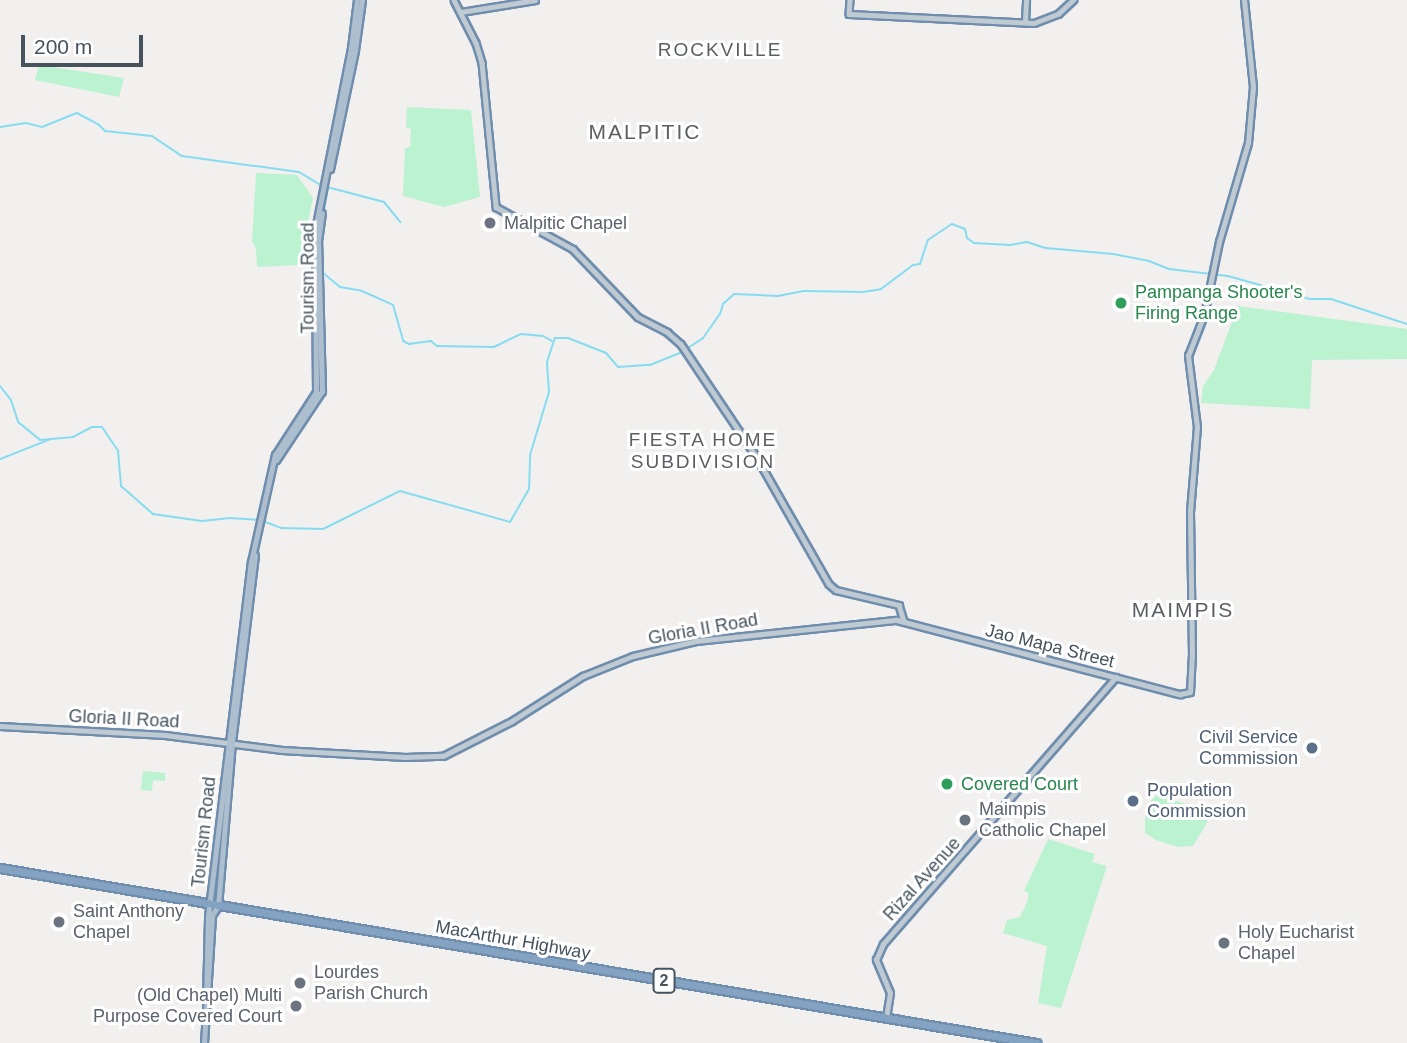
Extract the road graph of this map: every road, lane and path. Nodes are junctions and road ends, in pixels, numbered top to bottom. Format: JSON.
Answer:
{"nodes":[{"id":1,"x":357,"y":0,"type":"edge"},
{"id":2,"x":362,"y":0,"type":"edge"},
{"id":3,"x":454,"y":0,"type":"edge"},
{"id":4,"x":535,"y":0,"type":"edge"},
{"id":5,"x":850,"y":0,"type":"edge"},
{"id":6,"x":1026,"y":0,"type":"edge"},
{"id":7,"x":1073,"y":0,"type":"edge"},
{"id":8,"x":1244,"y":0,"type":"edge"},
{"id":9,"x":461,"y":12,"type":"junction"},
{"id":10,"x":1025,"y":21,"type":"junction"},
{"id":11,"x":325,"y":188,"type":"junction"},
{"id":12,"x":904,"y":621,"type":"junction"},
{"id":13,"x":1116,"y":677,"type":"junction"},
{"id":14,"x":0,"y":726,"type":"edge"},
{"id":15,"x":230,"y":742,"type":"junction"},
{"id":16,"x":0,"y":868,"type":"edge"},
{"id":17,"x":214,"y":905,"type":"junction"},
{"id":18,"x":886,"y":1019,"type":"junction"},
{"id":19,"x":204,"y":1043,"type":"edge"},
{"id":20,"x":1021,"y":1043,"type":"edge"},
{"id":21,"x":1036,"y":1043,"type":"edge"}],
"edges":[{"from":1,"to":11,"type":"main road","name":"Tourism Road"},
{"from":2,"to":11,"type":"main road","name":"Tourism Road"},
{"from":3,"to":9,"type":"street"},
{"from":4,"to":9,"type":"street"},
{"from":5,"to":10,"type":"street"},
{"from":6,"to":10,"type":"street"},
{"from":7,"to":10,"type":"street"},
{"from":8,"to":13,"type":"street","name":"Jao Mapa Street"},
{"from":9,"to":12,"type":"street"},
{"from":11,"to":15,"type":"main road","name":"Tourism Road"},
{"from":12,"to":13,"type":"street","name":"Jao Mapa Street"},
{"from":12,"to":15,"type":"street","name":"Gloria II Road"},
{"from":13,"to":18,"type":"street","name":"Rizal Avenue"},
{"from":14,"to":15,"type":"street","name":"Gloria II Road"},
{"from":15,"to":17,"type":"main road","name":"Tourism Road"},
{"from":16,"to":17,"type":"highway","name":"MacArthur Highway","number":"2"},
{"from":17,"to":18,"type":"highway","name":"MacArthur Highway","number":"2"},
{"from":17,"to":19,"type":"main road","name":"Tourism Road"},
{"from":18,"to":20,"type":"highway","name":"MacArthur Highway","number":"2"},
{"from":20,"to":21,"type":"highway","name":"MacArthur Highway","number":"2"}]}
